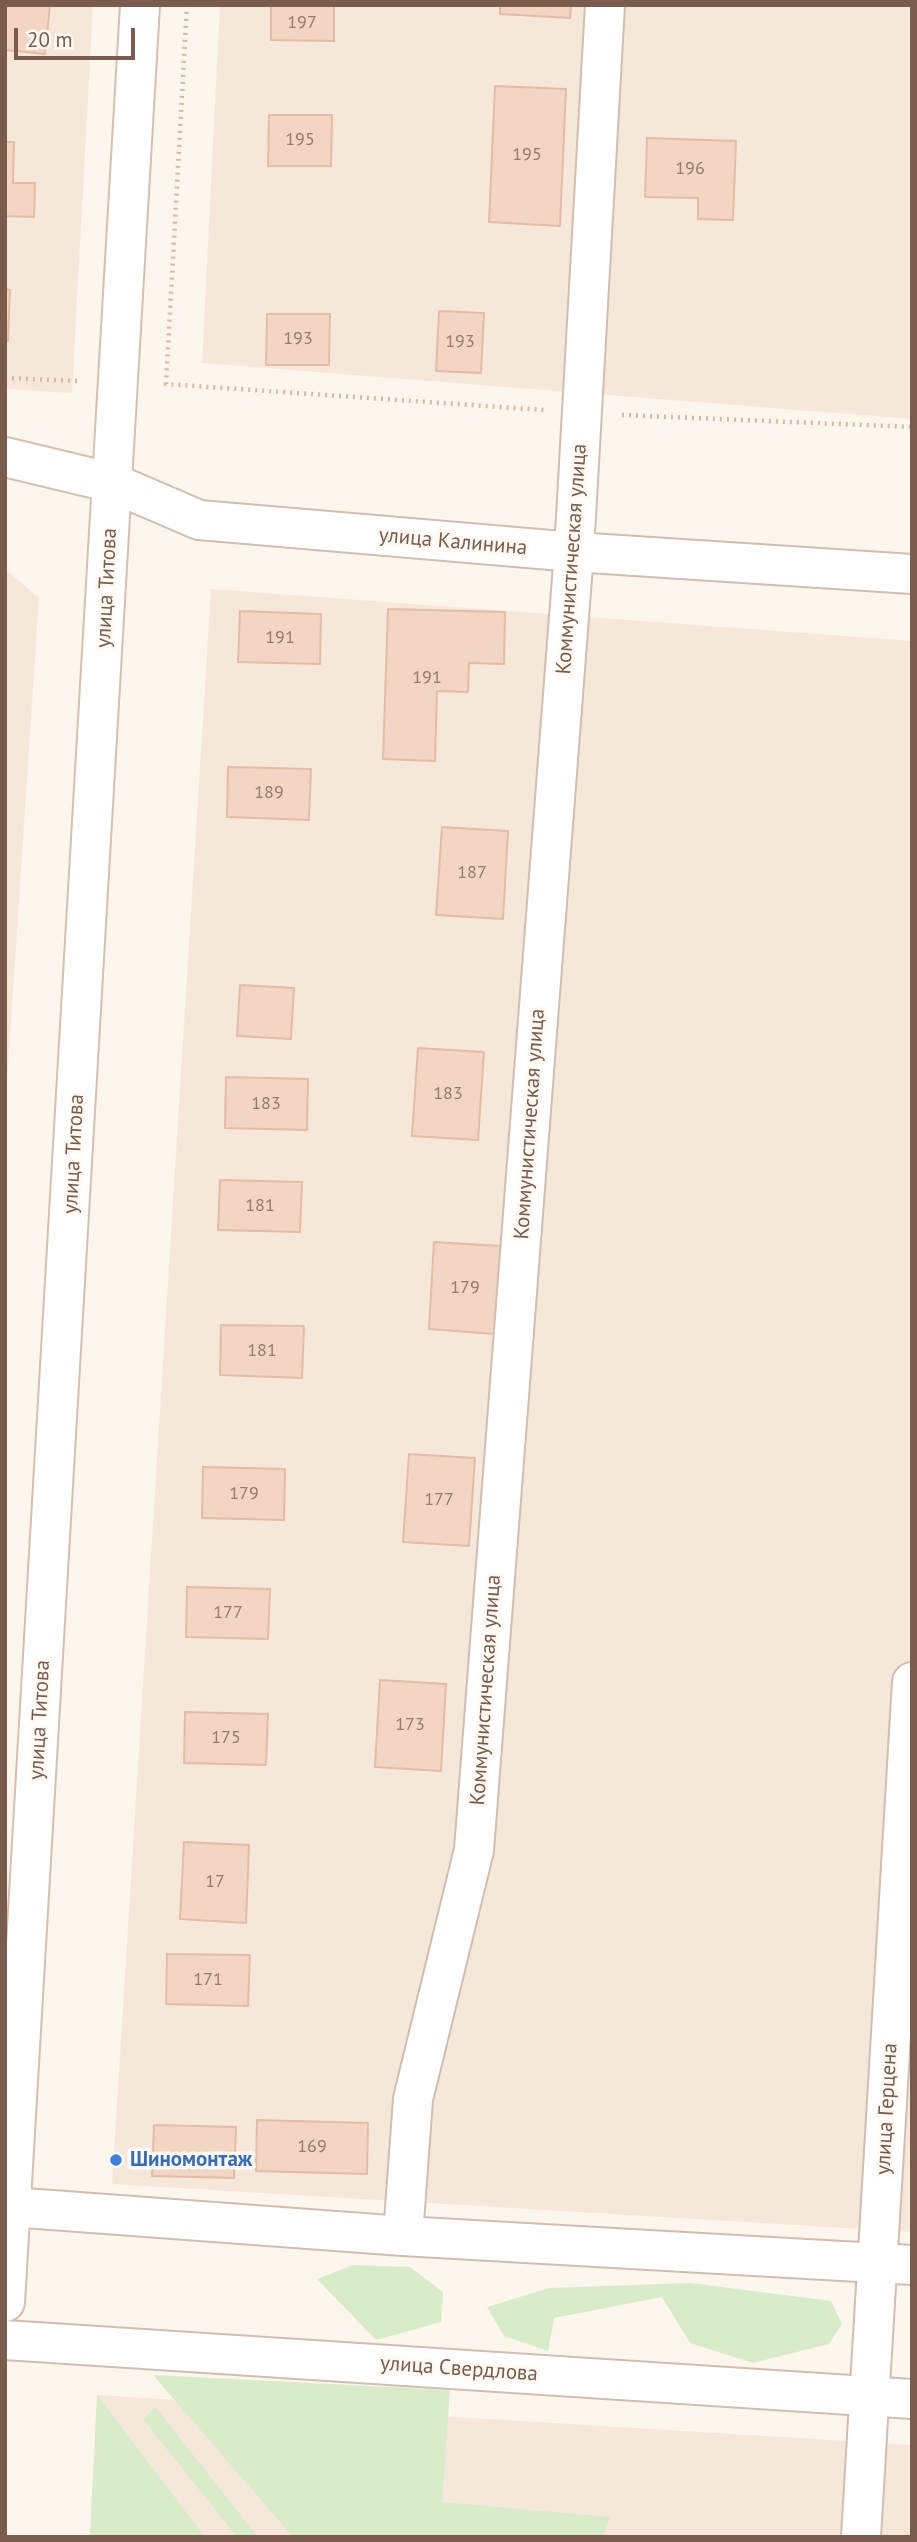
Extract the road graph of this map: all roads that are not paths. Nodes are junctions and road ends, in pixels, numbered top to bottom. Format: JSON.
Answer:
{"nodes":[{"id":1,"x":140,"y":5,"type":"edge"},
{"id":2,"x":605,"y":5,"type":"edge"},
{"id":3,"x":5,"y":457,"type":"edge"},
{"id":4,"x":114,"y":484,"type":"junction"},
{"id":5,"x":574,"y":552,"type":"junction"},
{"id":6,"x":912,"y":575,"type":"edge"},
{"id":7,"x":912,"y":1682,"type":"edge"},
{"id":8,"x":11,"y":2207,"type":"junction"},
{"id":9,"x":403,"y":2236,"type":"junction"},
{"id":10,"x":6,"y":2263,"type":"edge"},
{"id":11,"x":895,"y":2265,"type":"edge"},
{"id":12,"x":5,"y":2302,"type":"edge"},
{"id":13,"x":5,"y":2340,"type":"edge"},
{"id":14,"x":869,"y":2395,"type":"junction"},
{"id":15,"x":912,"y":2399,"type":"edge"},
{"id":16,"x":861,"y":2537,"type":"edge"}],
"edges":[{"from":1,"to":4,"type":"street","name":"улица Титова"},
{"from":2,"to":5,"type":"street","name":"Коммунистическая улица"},
{"from":3,"to":4,"type":"street","name":"улица Калинина"},
{"from":4,"to":5,"type":"street","name":"улица Калинина"},
{"from":4,"to":8,"type":"street","name":"улица Титова"},
{"from":5,"to":6,"type":"street","name":"улица Калинина"},
{"from":5,"to":9,"type":"street","name":"Коммунистическая улица"},
{"from":7,"to":11,"type":"street","name":"улица Герцена"},
{"from":8,"to":9,"type":"street"},
{"from":8,"to":10,"type":"street","name":"улица Титова"},
{"from":9,"to":11,"type":"street"},
{"from":10,"to":12,"type":"street","name":"улица Титова"},
{"from":11,"to":14,"type":"street","name":"улица Герцена"},
{"from":13,"to":14,"type":"street","name":"улица Свердлова"},
{"from":14,"to":15,"type":"street","name":"улица Свердлова"},
{"from":14,"to":16,"type":"street","name":"улица Герцена"}]}
